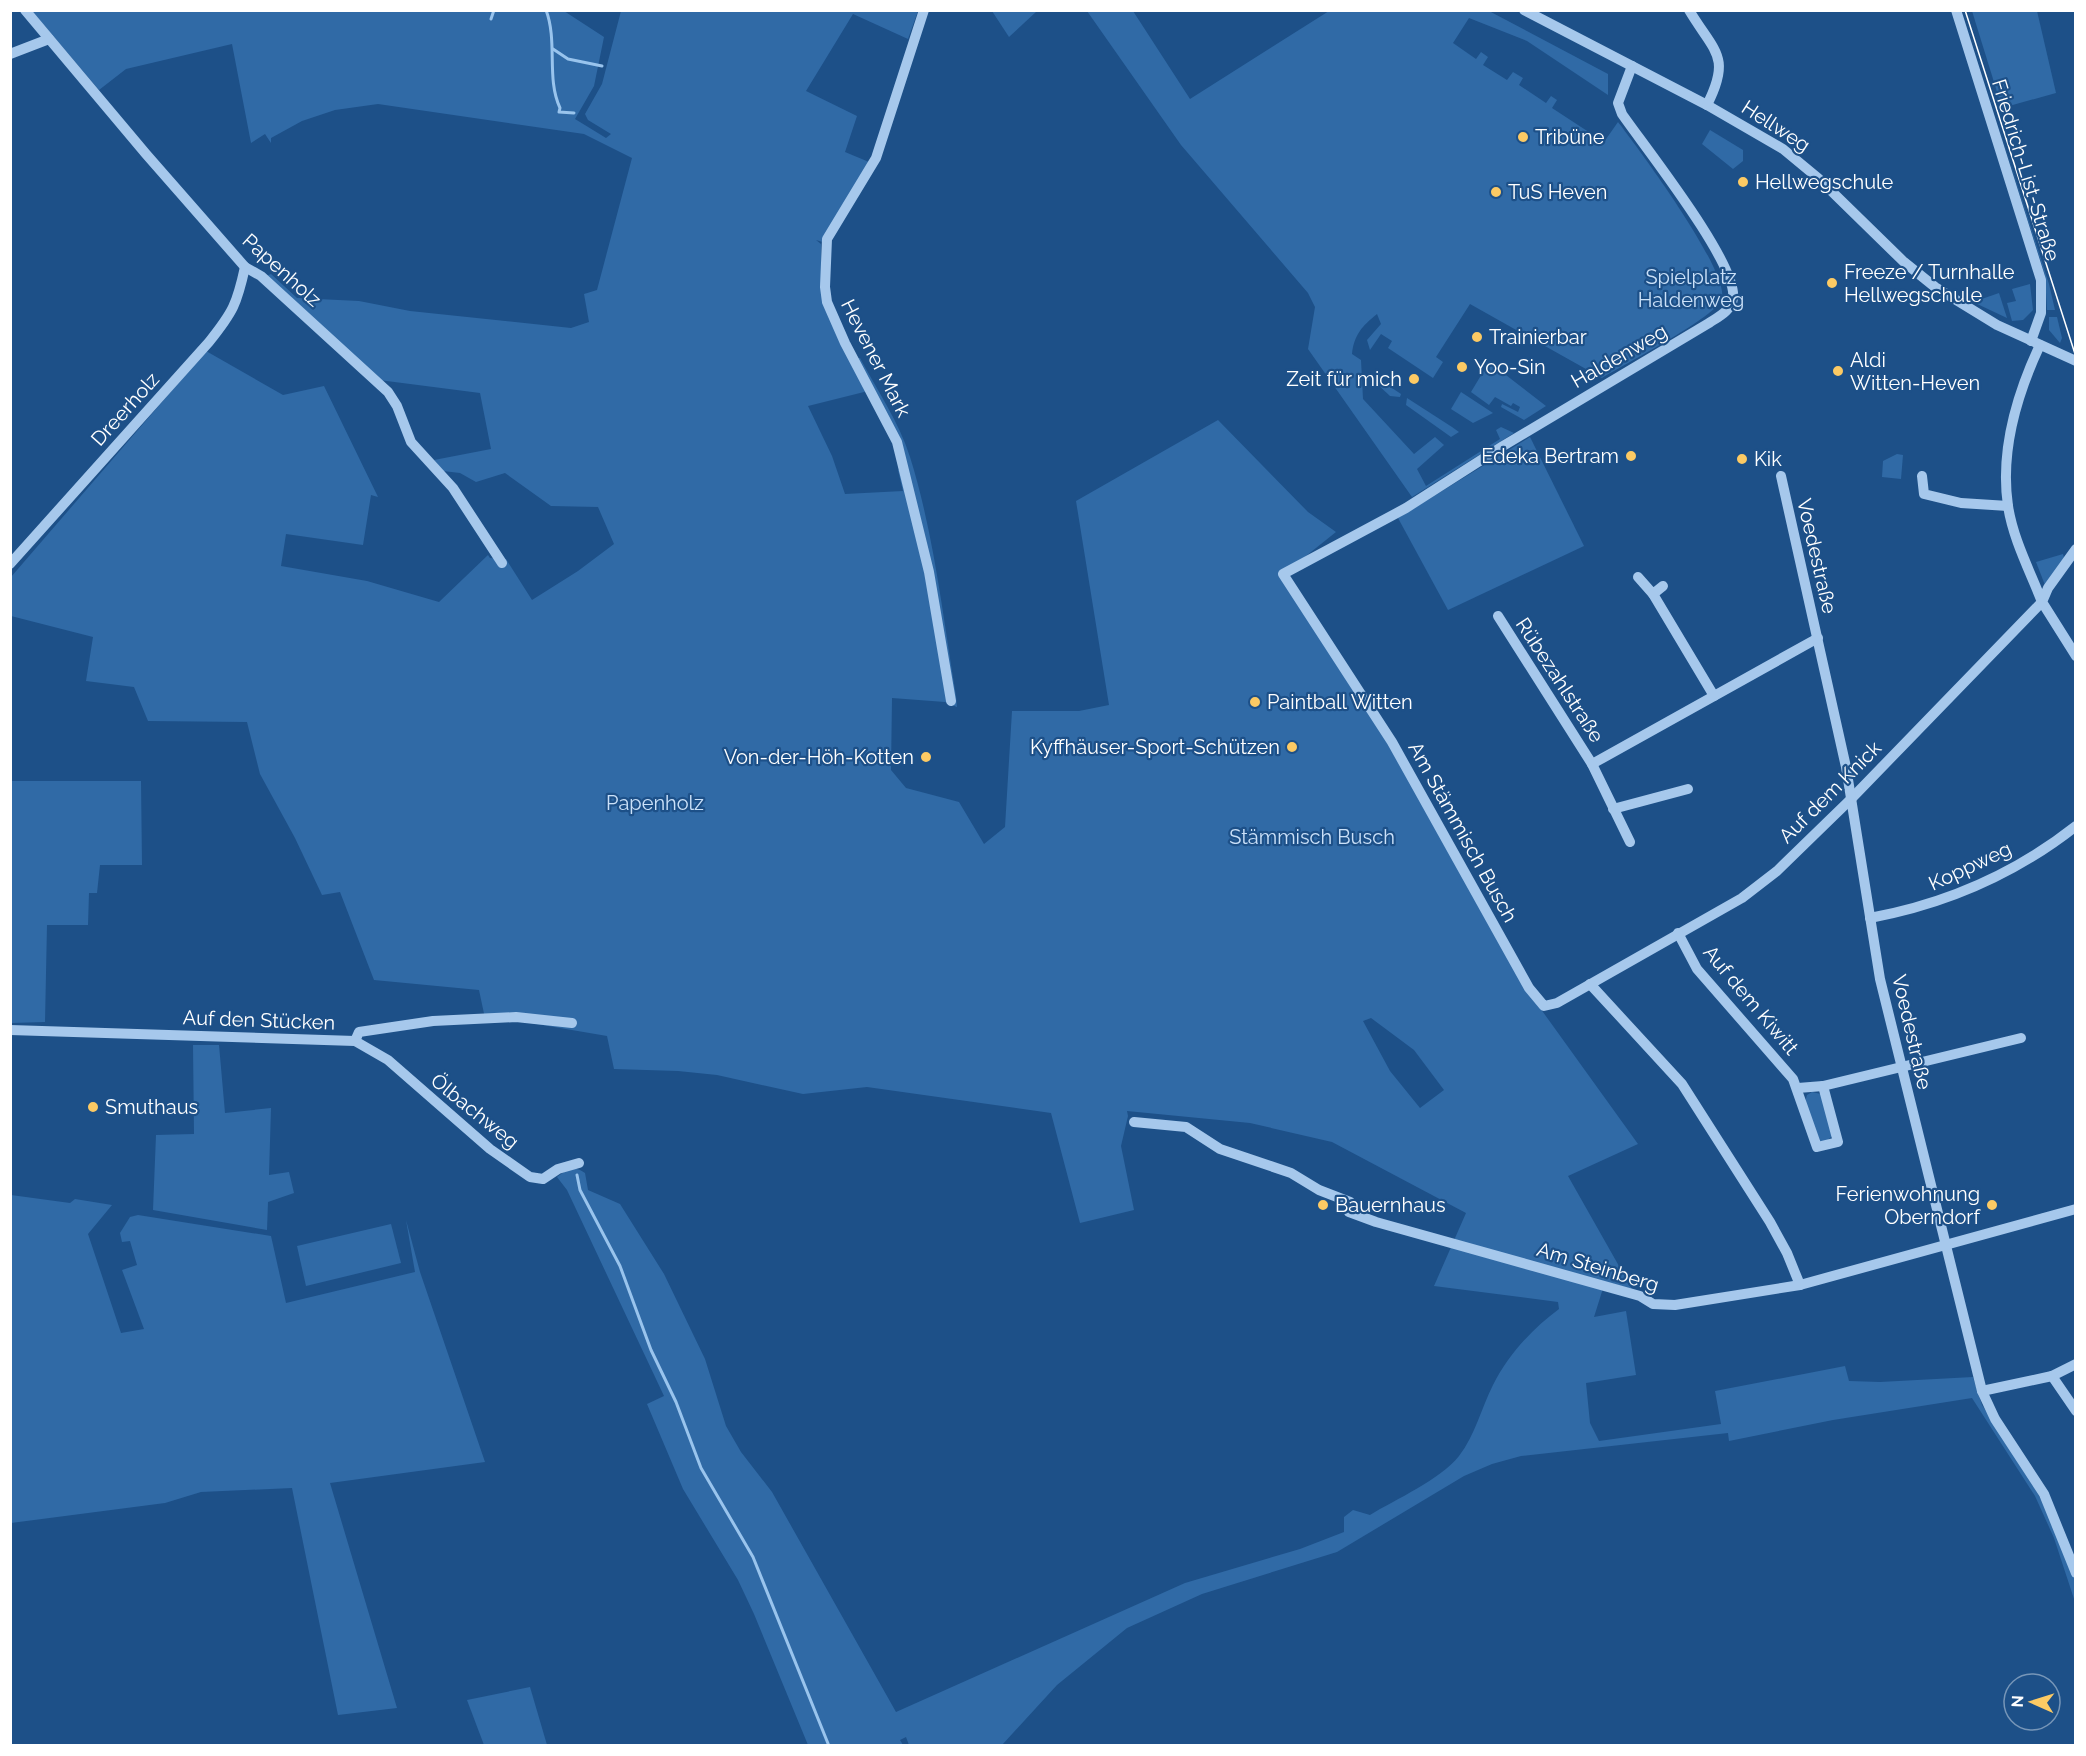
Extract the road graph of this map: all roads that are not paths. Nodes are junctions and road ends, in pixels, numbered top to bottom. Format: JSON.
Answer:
{"nodes":[{"id":1,"x":25,"y":10,"type":"edge"},
{"id":2,"x":924,"y":10,"type":"edge"},
{"id":3,"x":1524,"y":10,"type":"edge"},
{"id":4,"x":1689,"y":10,"type":"edge"},
{"id":5,"x":1956,"y":10,"type":"edge"},
{"id":6,"x":49,"y":39,"type":"junction"},
{"id":7,"x":10,"y":54,"type":"edge"},
{"id":8,"x":1632,"y":66,"type":"junction"},
{"id":9,"x":1707,"y":105,"type":"junction"},
{"id":10,"x":245,"y":267,"type":"junction"},
{"id":11,"x":2035,"y":343,"type":"junction"},
{"id":12,"x":2076,"y":361,"type":"edge"},
{"id":13,"x":1781,"y":476,"type":"dead end"},
{"id":14,"x":1922,"y":476,"type":"dead end"},
{"id":15,"x":2008,"y":506,"type":"junction"},
{"id":16,"x":2076,"y":549,"type":"edge"},
{"id":17,"x":502,"y":562,"type":"dead end"},
{"id":18,"x":10,"y":564,"type":"edge"},
{"id":19,"x":1283,"y":574,"type":"joint"},
{"id":20,"x":1638,"y":577,"type":"dead end"},
{"id":21,"x":1663,"y":586,"type":"dead end"},
{"id":22,"x":1653,"y":594,"type":"junction"},
{"id":23,"x":2042,"y":602,"type":"junction"},
{"id":24,"x":1498,"y":616,"type":"dead end"},
{"id":25,"x":1818,"y":638,"type":"junction"},
{"id":26,"x":2076,"y":656,"type":"edge"},
{"id":27,"x":1714,"y":696,"type":"junction"},
{"id":28,"x":951,"y":701,"type":"dead end"},
{"id":29,"x":1592,"y":764,"type":"junction"},
{"id":30,"x":1688,"y":789,"type":"dead end"},
{"id":31,"x":1851,"y":799,"type":"junction"},
{"id":32,"x":1613,"y":809,"type":"junction"},
{"id":33,"x":2076,"y":825,"type":"edge"},
{"id":34,"x":1630,"y":842,"type":"dead end"},
{"id":35,"x":1870,"y":918,"type":"junction"},
{"id":36,"x":1678,"y":933,"type":"junction"},
{"id":37,"x":1590,"y":984,"type":"junction"},
{"id":38,"x":1529,"y":988,"type":"joint"},
{"id":39,"x":572,"y":1023,"type":"dead end"},
{"id":40,"x":10,"y":1030,"type":"edge"},
{"id":41,"x":2021,"y":1038,"type":"dead end"},
{"id":42,"x":355,"y":1041,"type":"junction"},
{"id":43,"x":1901,"y":1065,"type":"junction"},
{"id":44,"x":1823,"y":1086,"type":"junction"},
{"id":45,"x":1798,"y":1088,"type":"junction"},
{"id":46,"x":1134,"y":1122,"type":"dead end"},
{"id":47,"x":579,"y":1163,"type":"dead end"},
{"id":48,"x":2076,"y":1209,"type":"edge"},
{"id":49,"x":1946,"y":1244,"type":"junction"},
{"id":50,"x":1800,"y":1285,"type":"junction"},
{"id":51,"x":2076,"y":1364,"type":"edge"},
{"id":52,"x":2052,"y":1376,"type":"junction"},
{"id":53,"x":1982,"y":1391,"type":"junction"},
{"id":54,"x":2076,"y":1411,"type":"edge"},
{"id":55,"x":2076,"y":1573,"type":"edge"}],
"edges":[{"from":1,"to":6,"type":"street","name":"Papenholz"},
{"from":2,"to":28,"type":"street","name":"Hevener Mark"},
{"from":3,"to":8,"type":"street","name":"Hellweg"},
{"from":4,"to":9,"type":"street"},
{"from":5,"to":11,"type":"street","name":"Friedrich-List-Straße"},
{"from":6,"to":7,"type":"street"},
{"from":6,"to":10,"type":"street","name":"Papenholz"},
{"from":8,"to":9,"type":"street","name":"Hellweg"},
{"from":8,"to":19,"type":"street","name":"Haldenweg"},
{"from":9,"to":11,"type":"street","name":"Hellweg"},
{"from":10,"to":17,"type":"street","name":"Papenholz"},
{"from":10,"to":18,"type":"street","name":"Dreerholz"},
{"from":11,"to":12,"type":"street","name":"Hellweg"},
{"from":11,"to":15,"type":"street"},
{"from":13,"to":25,"type":"street","name":"Voedestraße"},
{"from":14,"to":15,"type":"street"},
{"from":15,"to":23,"type":"street"},
{"from":16,"to":23,"type":"street","name":"Auf dem Knick"},
{"from":19,"to":38,"type":"street","name":"Am Stämmisch Busch"},
{"from":20,"to":22,"type":"street"},
{"from":21,"to":22,"type":"street"},
{"from":22,"to":27,"type":"street"},
{"from":23,"to":26,"type":"street"},
{"from":23,"to":31,"type":"street","name":"Auf dem Knick"},
{"from":24,"to":29,"type":"street","name":"Rübezahlstraße"},
{"from":25,"to":27,"type":"street","name":"Rübezahlstraße"},
{"from":25,"to":31,"type":"street","name":"Voedestraße"},
{"from":27,"to":29,"type":"street","name":"Rübezahlstraße"},
{"from":29,"to":32,"type":"street","name":"Rübezahlstraße"},
{"from":30,"to":32,"type":"street"},
{"from":31,"to":35,"type":"street","name":"Voedestraße"},
{"from":31,"to":36,"type":"street","name":"Auf dem Knick"},
{"from":32,"to":34,"type":"street","name":"Rübezahlstraße"},
{"from":33,"to":35,"type":"street","name":"Koppweg"},
{"from":35,"to":43,"type":"street","name":"Voedestraße"},
{"from":36,"to":37,"type":"street","name":"Auf dem Knick"},
{"from":36,"to":45,"type":"street","name":"Auf dem Kiwitt"},
{"from":37,"to":38,"type":"street","name":"Auf dem Knick"},
{"from":37,"to":50,"type":"street"},
{"from":39,"to":42,"type":"street","name":"Auf den Stücken"},
{"from":40,"to":42,"type":"street","name":"Auf den Stücken"},
{"from":41,"to":43,"type":"street"},
{"from":42,"to":47,"type":"street","name":"Ölbachweg"},
{"from":43,"to":44,"type":"street"},
{"from":43,"to":49,"type":"street","name":"Voedestraße"},
{"from":44,"to":45,"type":"street"},
{"from":44,"to":45,"type":"street","name":"Auf dem Kiwitt"},
{"from":46,"to":50,"type":"street","name":"Am Steinberg"},
{"from":48,"to":49,"type":"street","name":"Am Steinberg"},
{"from":49,"to":50,"type":"street","name":"Am Steinberg"},
{"from":49,"to":53,"type":"street","name":"Voedestraße"},
{"from":51,"to":52,"type":"street"},
{"from":52,"to":53,"type":"street"},
{"from":52,"to":54,"type":"street"},
{"from":53,"to":55,"type":"street","name":"Voedestraße"}]}
